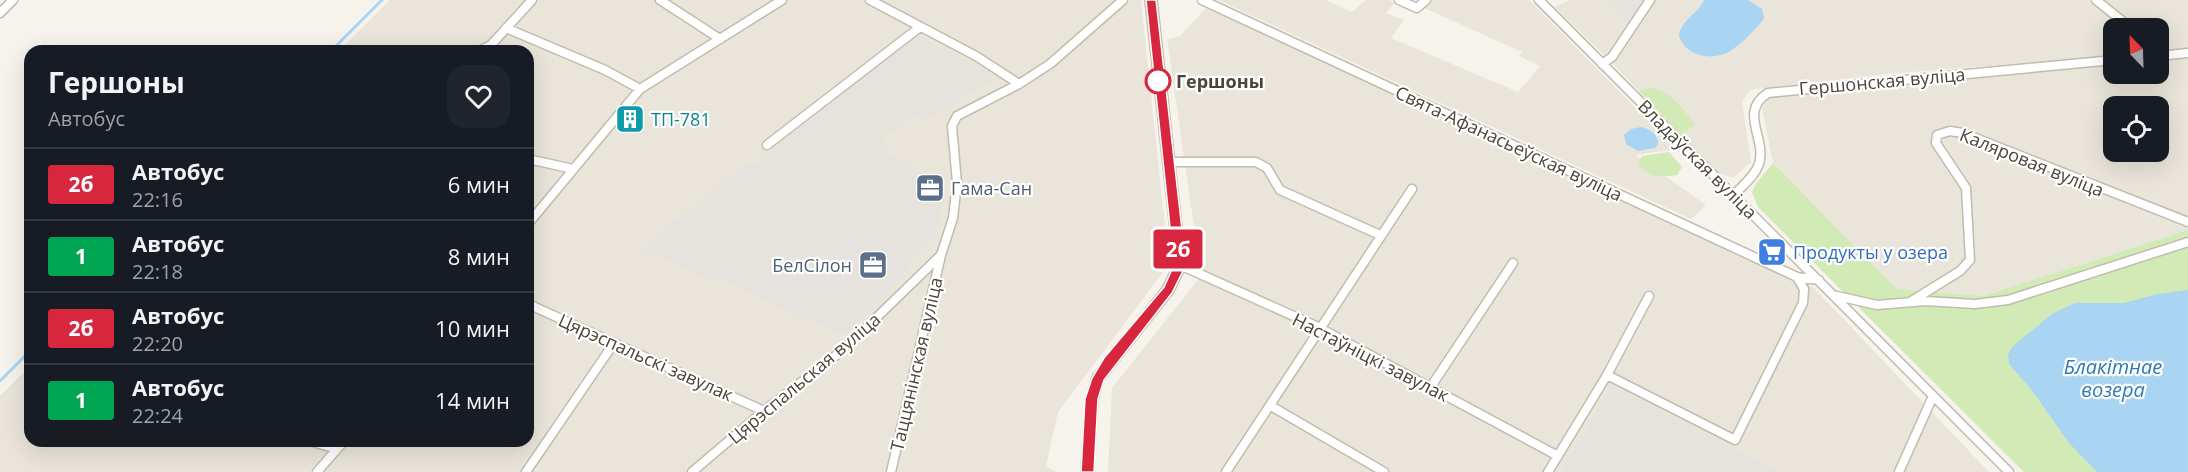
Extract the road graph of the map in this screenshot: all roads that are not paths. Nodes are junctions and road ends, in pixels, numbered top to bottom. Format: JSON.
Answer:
{"nodes":[{"id":1,"x":13,"y":0,"type":"edge"},
{"id":2,"x":532,"y":0,"type":"edge"},
{"id":3,"x":660,"y":0,"type":"edge"},
{"id":4,"x":782,"y":0,"type":"edge"},
{"id":5,"x":870,"y":0,"type":"edge"},
{"id":6,"x":1123,"y":0,"type":"edge"},
{"id":7,"x":1151,"y":0,"type":"edge"},
{"id":8,"x":1202,"y":0,"type":"edge"},
{"id":9,"x":1399,"y":0,"type":"edge"},
{"id":10,"x":1426,"y":0,"type":"edge"},
{"id":11,"x":1539,"y":0,"type":"edge"},
{"id":12,"x":1650,"y":0,"type":"edge"},
{"id":13,"x":2096,"y":0,"type":"edge"},
{"id":14,"x":0,"y":13,"type":"edge"},
{"id":15,"x":2119,"y":18,"type":"edge"},
{"id":16,"x":920,"y":27,"type":"junction"},
{"id":17,"x":506,"y":28,"type":"junction"},
{"id":18,"x":720,"y":39,"type":"junction"},
{"id":19,"x":491,"y":45,"type":"edge"},
{"id":20,"x":2188,"y":53,"type":"edge"},
{"id":21,"x":2169,"y":55,"type":"edge"},
{"id":22,"x":2103,"y":61,"type":"edge"},
{"id":23,"x":1602,"y":64,"type":"junction"},
{"id":24,"x":1019,"y":84,"type":"junction"},
{"id":25,"x":640,"y":89,"type":"junction"},
{"id":26,"x":767,"y":145,"type":"dead end"},
{"id":27,"x":534,"y":160,"type":"edge"},
{"id":28,"x":1167,"y":162,"type":"junction"},
{"id":29,"x":573,"y":169,"type":"junction"},
{"id":30,"x":1412,"y":189,"type":"dead end"},
{"id":31,"x":1735,"y":194,"type":"junction"},
{"id":32,"x":534,"y":217,"type":"edge"},
{"id":33,"x":2188,"y":222,"type":"edge"},
{"id":34,"x":1380,"y":235,"type":"junction"},
{"id":35,"x":2188,"y":242,"type":"edge"},
{"id":36,"x":941,"y":255,"type":"junction"},
{"id":37,"x":1513,"y":263,"type":"dead end"},
{"id":38,"x":1180,"y":265,"type":"junction"},
{"id":39,"x":1797,"y":277,"type":"junction"},
{"id":40,"x":1819,"y":280,"type":"junction"},
{"id":41,"x":1649,"y":296,"type":"dead end"},
{"id":42,"x":1834,"y":296,"type":"junction"},
{"id":43,"x":1910,"y":302,"type":"junction"},
{"id":44,"x":534,"y":307,"type":"edge"},
{"id":45,"x":1318,"y":327,"type":"junction"},
{"id":46,"x":614,"y":343,"type":"junction"},
{"id":47,"x":1607,"y":375,"type":"junction"},
{"id":48,"x":1430,"y":387,"type":"junction"},
{"id":49,"x":1933,"y":396,"type":"junction"},
{"id":50,"x":1271,"y":406,"type":"junction"},
{"id":51,"x":764,"y":411,"type":"junction"},
{"id":52,"x":338,"y":447,"type":"edge"},
{"id":53,"x":1558,"y":456,"type":"junction"},
{"id":54,"x":317,"y":472,"type":"edge"},
{"id":55,"x":526,"y":472,"type":"edge"},
{"id":56,"x":692,"y":472,"type":"edge"},
{"id":57,"x":891,"y":472,"type":"edge"},
{"id":58,"x":1087,"y":472,"type":"edge"},
{"id":59,"x":1226,"y":472,"type":"edge"},
{"id":60,"x":1384,"y":472,"type":"edge"},
{"id":61,"x":1548,"y":472,"type":"edge"},
{"id":62,"x":1899,"y":472,"type":"edge"},
{"id":63,"x":2008,"y":472,"type":"edge"}],
"edges":[{"from":1,"to":14,"type":"street"},
{"from":2,"to":17,"type":"street"},
{"from":3,"to":18,"type":"street"},
{"from":4,"to":18,"type":"street"},
{"from":5,"to":16,"type":"street"},
{"from":6,"to":24,"type":"street"},
{"from":7,"to":28,"type":"street"},
{"from":8,"to":39,"type":"street","name":"Свята-Афанасьеўская вуліца"},
{"from":9,"to":10,"type":"street"},
{"from":11,"to":23,"type":"street","name":"Владаўская вуліца"},
{"from":12,"to":23,"type":"street"},
{"from":13,"to":15,"type":"street"},
{"from":16,"to":24,"type":"street"},
{"from":16,"to":26,"type":"street"},
{"from":17,"to":19,"type":"street"},
{"from":17,"to":25,"type":"street"},
{"from":18,"to":25,"type":"street"},
{"from":20,"to":21,"type":"street"},
{"from":22,"to":31,"type":"street","name":"Гершонская вуліца"},
{"from":23,"to":31,"type":"street","name":"Владаўская вуліца"},
{"from":24,"to":36,"type":"street","name":"Цярэспальская вуліца"},
{"from":25,"to":29,"type":"street"},
{"from":27,"to":29,"type":"street"},
{"from":28,"to":34,"type":"street"},
{"from":28,"to":38,"type":"street"},
{"from":29,"to":32,"type":"street"},
{"from":30,"to":34,"type":"street"},
{"from":31,"to":40,"type":"street","name":"Владаўская вуліца"},
{"from":33,"to":43,"type":"street","name":"Каляровая вуліца"},
{"from":34,"to":45,"type":"street"},
{"from":35,"to":43,"type":"street"},
{"from":36,"to":51,"type":"street","name":"Цярэспальская вуліца"},
{"from":36,"to":57,"type":"street","name":"Таццянінская вуліца"},
{"from":37,"to":48,"type":"street"},
{"from":38,"to":45,"type":"street","name":"Настаўніцкі завулак"},
{"from":38,"to":58,"type":"street"},
{"from":39,"to":40,"type":"street","name":"Свята-Афанасьеўская вуліца"},
{"from":39,"to":47,"type":"street"},
{"from":40,"to":42,"type":"street","name":"Владаўская вуліца"},
{"from":41,"to":47,"type":"street"},
{"from":42,"to":43,"type":"street"},
{"from":42,"to":49,"type":"street","name":"Владаўская вуліца"},
{"from":44,"to":46,"type":"street","name":"Цярэспальскі завулак"},
{"from":45,"to":48,"type":"street","name":"Настаўніцкі завулак"},
{"from":45,"to":50,"type":"street"},
{"from":46,"to":51,"type":"street","name":"Цярэспальскі завулак"},
{"from":46,"to":55,"type":"street"},
{"from":47,"to":53,"type":"street"},
{"from":48,"to":53,"type":"street","name":"Настаўніцкі завулак"},
{"from":49,"to":62,"type":"street"},
{"from":49,"to":63,"type":"street","name":"Владаўская вуліца"},
{"from":50,"to":59,"type":"street"},
{"from":50,"to":60,"type":"street"},
{"from":51,"to":56,"type":"street","name":"Цярэспальская вуліца"},
{"from":52,"to":54,"type":"street"},
{"from":53,"to":61,"type":"street"}]}
